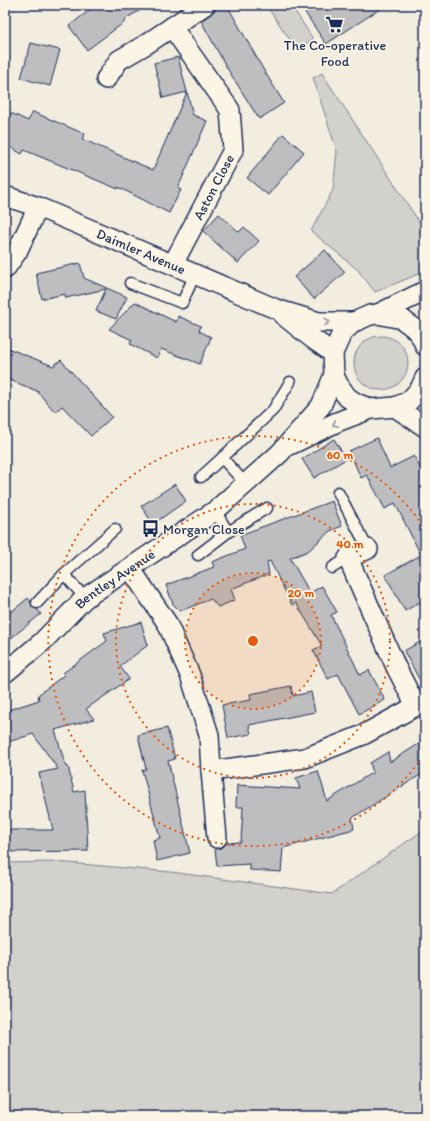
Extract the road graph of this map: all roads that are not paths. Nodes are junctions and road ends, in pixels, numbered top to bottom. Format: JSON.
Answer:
{"nodes":[{"id":1,"x":205,"y":5,"type":"edge"},
{"id":2,"x":172,"y":27,"type":"junction"},
{"id":3,"x":106,"y":79,"type":"dead end"},
{"id":4,"x":5,"y":196,"type":"edge"},
{"id":5,"x":38,"y":207,"type":"junction"},
{"id":6,"x":173,"y":264,"type":"junction"},
{"id":7,"x":5,"y":269,"type":"edge"},
{"id":8,"x":196,"y":274,"type":"junction"},
{"id":9,"x":130,"y":284,"type":"dead end"},
{"id":10,"x":425,"y":291,"type":"edge"},
{"id":11,"x":276,"y":309,"type":"junction"},
{"id":12,"x":378,"y":314,"type":"junction"},
{"id":13,"x":354,"y":322,"type":"junction"},
{"id":14,"x":424,"y":339,"type":"edge"},
{"id":15,"x":333,"y":353,"type":"junction"},
{"id":16,"x":334,"y":375,"type":"junction"},
{"id":17,"x":425,"y":378,"type":"edge"},
{"id":18,"x":290,"y":382,"type":"dead end"},
{"id":19,"x":395,"y":407,"type":"junction"},
{"id":20,"x":371,"y":409,"type":"junction"},
{"id":21,"x":425,"y":427,"type":"edge"},
{"id":22,"x":286,"y":448,"type":"junction"},
{"id":23,"x":222,"y":458,"type":"junction"},
{"id":24,"x":201,"y":477,"type":"dead end"},
{"id":25,"x":246,"y":483,"type":"junction"},
{"id":26,"x":338,"y":492,"type":"dead end"},
{"id":27,"x":267,"y":508,"type":"dead end"},
{"id":28,"x":214,"y":510,"type":"junction"},
{"id":29,"x":115,"y":529,"type":"dead end"},
{"id":30,"x":228,"y":532,"type":"junction"},
{"id":31,"x":368,"y":549,"type":"joint"},
{"id":32,"x":198,"y":555,"type":"dead end"},
{"id":33,"x":348,"y":558,"type":"junction"},
{"id":34,"x":130,"y":568,"type":"junction"},
{"id":35,"x":332,"y":568,"type":"dead end"},
{"id":36,"x":64,"y":574,"type":"junction"},
{"id":37,"x":85,"y":598,"type":"junction"},
{"id":38,"x":37,"y":603,"type":"dead end"},
{"id":39,"x":5,"y":673,"type":"edge"},
{"id":40,"x":211,"y":771,"type":"junction"},
{"id":41,"x":217,"y":838,"type":"dead end"}],
"edges":[{"from":1,"to":2,"type":"street"},
{"from":2,"to":3,"type":"street"},
{"from":2,"to":6,"type":"street","name":"Aston Close"},
{"from":4,"to":5,"type":"street","name":"Daimler Avenue"},
{"from":5,"to":6,"type":"street","name":"Daimler Avenue"},
{"from":5,"to":7,"type":"street"},
{"from":6,"to":8,"type":"street","name":"Daimler Avenue"},
{"from":8,"to":9,"type":"lane"},
{"from":8,"to":11,"type":"street","name":"Daimler Avenue"},
{"from":10,"to":12,"type":"street"},
{"from":11,"to":13,"type":"street","name":"Daimler Avenue","one_way":true},
{"from":11,"to":15,"type":"street","name":"Daimler Avenue"},
{"from":12,"to":13,"type":"street"},
{"from":12,"to":14,"type":"street"},
{"from":13,"to":15,"type":"street"},
{"from":15,"to":16,"type":"street"},
{"from":16,"to":20,"type":"street"},
{"from":16,"to":22,"type":"street","name":"Bentley Avenue"},
{"from":17,"to":19,"type":"street"},
{"from":18,"to":23,"type":"lane"},
{"from":19,"to":20,"type":"street"},
{"from":19,"to":21,"type":"street"},
{"from":20,"to":22,"type":"street","name":"Bentley Avenue","one_way":true},
{"from":22,"to":25,"type":"street","name":"Bentley Avenue"},
{"from":23,"to":24,"type":"lane"},
{"from":23,"to":25,"type":"lane"},
{"from":25,"to":28,"type":"street","name":"Bentley Avenue"},
{"from":26,"to":31,"type":"lane"},
{"from":27,"to":30,"type":"lane"},
{"from":28,"to":30,"type":"lane"},
{"from":28,"to":34,"type":"street","name":"Bentley Avenue"},
{"from":29,"to":36,"type":"lane"},
{"from":30,"to":32,"type":"lane"},
{"from":31,"to":33,"type":"street"},
{"from":33,"to":35,"type":"lane"},
{"from":33,"to":40,"type":"street"},
{"from":34,"to":37,"type":"street","name":"Bentley Avenue"},
{"from":34,"to":40,"type":"street"},
{"from":36,"to":37,"type":"lane"},
{"from":36,"to":38,"type":"lane"},
{"from":37,"to":39,"type":"street","name":"Bentley Avenue"},
{"from":40,"to":41,"type":"street"}]}
